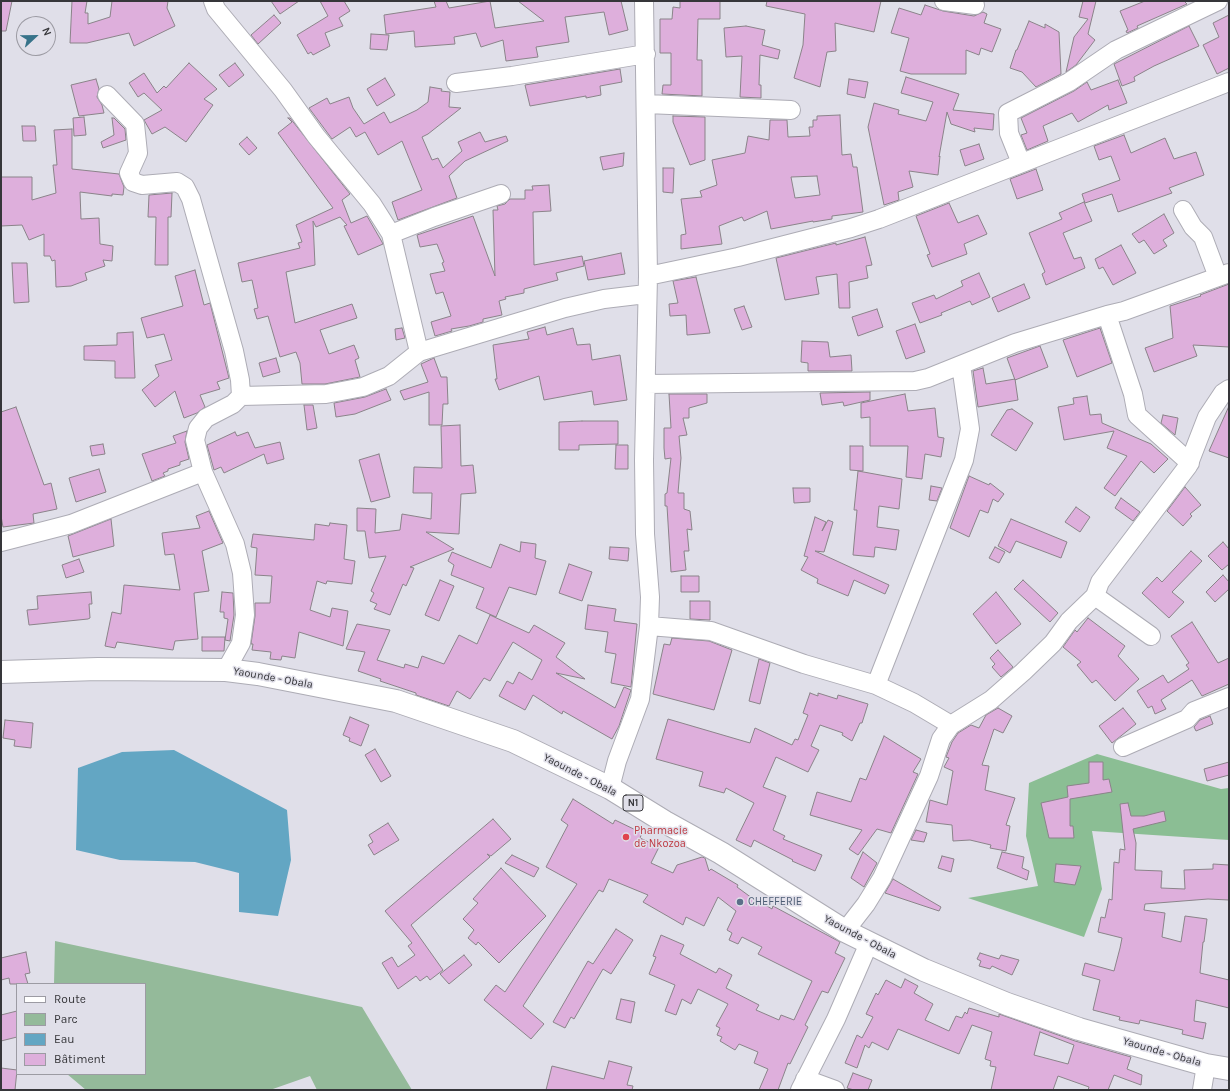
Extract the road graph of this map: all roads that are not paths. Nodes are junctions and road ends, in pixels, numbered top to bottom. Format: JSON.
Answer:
{"nodes":[{"id":1,"x":213,"y":1,"type":"edge"},
{"id":2,"x":644,"y":1,"type":"edge"},
{"id":3,"x":944,"y":1,"type":"edge"},
{"id":4,"x":1218,"y":1,"type":"edge"},
{"id":5,"x":975,"y":5,"type":"dead end"},
{"id":6,"x":646,"y":54,"type":"junction"},
{"id":7,"x":1229,"y":82,"type":"edge"},
{"id":8,"x":456,"y":83,"type":"dead end"},
{"id":9,"x":107,"y":95,"type":"dead end"},
{"id":10,"x":646,"y":104,"type":"junction"},
{"id":11,"x":791,"y":110,"type":"dead end"},
{"id":12,"x":1021,"y":163,"type":"junction"},
{"id":13,"x":501,"y":194,"type":"dead end"},
{"id":14,"x":1182,"y":210,"type":"dead end"},
{"id":15,"x":390,"y":234,"type":"junction"},
{"id":16,"x":1224,"y":275,"type":"edge"},
{"id":17,"x":648,"y":276,"type":"junction"},
{"id":18,"x":646,"y":294,"type":"junction"},
{"id":19,"x":1107,"y":315,"type":"junction"},
{"id":20,"x":419,"y":352,"type":"junction"},
{"id":21,"x":961,"y":365,"type":"junction"},
{"id":22,"x":646,"y":384,"type":"junction"},
{"id":23,"x":1229,"y":389,"type":"edge"},
{"id":24,"x":241,"y":396,"type":"junction"},
{"id":25,"x":1190,"y":463,"type":"junction"},
{"id":26,"x":203,"y":472,"type":"junction"},
{"id":27,"x":1,"y":542,"type":"edge"},
{"id":28,"x":1095,"y":596,"type":"junction"},
{"id":29,"x":649,"y":626,"type":"junction"},
{"id":30,"x":1151,"y":636,"type":"dead end"},
{"id":31,"x":226,"y":670,"type":"junction"},
{"id":32,"x":1,"y":672,"type":"edge"},
{"id":33,"x":876,"y":685,"type":"junction"},
{"id":34,"x":1229,"y":697,"type":"edge"},
{"id":35,"x":951,"y":725,"type":"junction"},
{"id":36,"x":1123,"y":747,"type":"dead end"},
{"id":37,"x":610,"y":788,"type":"junction"},
{"id":38,"x":845,"y":931,"type":"junction"},
{"id":39,"x":869,"y":943,"type":"junction"},
{"id":40,"x":1206,"y":1065,"type":"junction"},
{"id":41,"x":1229,"y":1069,"type":"edge"},
{"id":42,"x":803,"y":1085,"type":"edge"},
{"id":43,"x":835,"y":1090,"type":"edge"},
{"id":44,"x":1202,"y":1090,"type":"edge"}],
"edges":[{"from":1,"to":15,"type":"street"},
{"from":2,"to":6,"type":"street"},
{"from":3,"to":5,"type":"street"},
{"from":4,"to":12,"type":"street"},
{"from":6,"to":8,"type":"street"},
{"from":6,"to":10,"type":"street"},
{"from":7,"to":12,"type":"street"},
{"from":9,"to":24,"type":"street"},
{"from":10,"to":11,"type":"street"},
{"from":10,"to":17,"type":"street"},
{"from":12,"to":17,"type":"street"},
{"from":13,"to":15,"type":"street"},
{"from":14,"to":16,"type":"street"},
{"from":15,"to":20,"type":"street"},
{"from":16,"to":19,"type":"street"},
{"from":17,"to":18,"type":"street"},
{"from":18,"to":20,"type":"street"},
{"from":18,"to":22,"type":"street"},
{"from":19,"to":21,"type":"street"},
{"from":19,"to":25,"type":"street"},
{"from":20,"to":24,"type":"street"},
{"from":21,"to":22,"type":"street"},
{"from":21,"to":33,"type":"street"},
{"from":22,"to":29,"type":"street"},
{"from":23,"to":25,"type":"street"},
{"from":24,"to":26,"type":"street"},
{"from":25,"to":28,"type":"street"},
{"from":26,"to":27,"type":"street"},
{"from":26,"to":31,"type":"street"},
{"from":28,"to":30,"type":"street"},
{"from":28,"to":35,"type":"street"},
{"from":29,"to":33,"type":"street"},
{"from":29,"to":37,"type":"street"},
{"from":31,"to":32,"type":"highway","name":"Yaounde - Obala","number":"N1"},
{"from":31,"to":37,"type":"highway","name":"Yaounde - Obala","number":"N1"},
{"from":33,"to":35,"type":"street"},
{"from":34,"to":36,"type":"street"},
{"from":35,"to":38,"type":"street"},
{"from":37,"to":38,"type":"highway","name":"Yaounde - Obala","number":"N1"},
{"from":38,"to":39,"type":"highway","name":"Yaounde - Obala","number":"N1"},
{"from":39,"to":40,"type":"highway","name":"Yaounde - Obala","number":"N1"},
{"from":39,"to":42,"type":"street"},
{"from":40,"to":41,"type":"highway","name":"Yaounde - Obala","number":"N1"},
{"from":40,"to":44,"type":"street"},
{"from":42,"to":43,"type":"street"}]}
